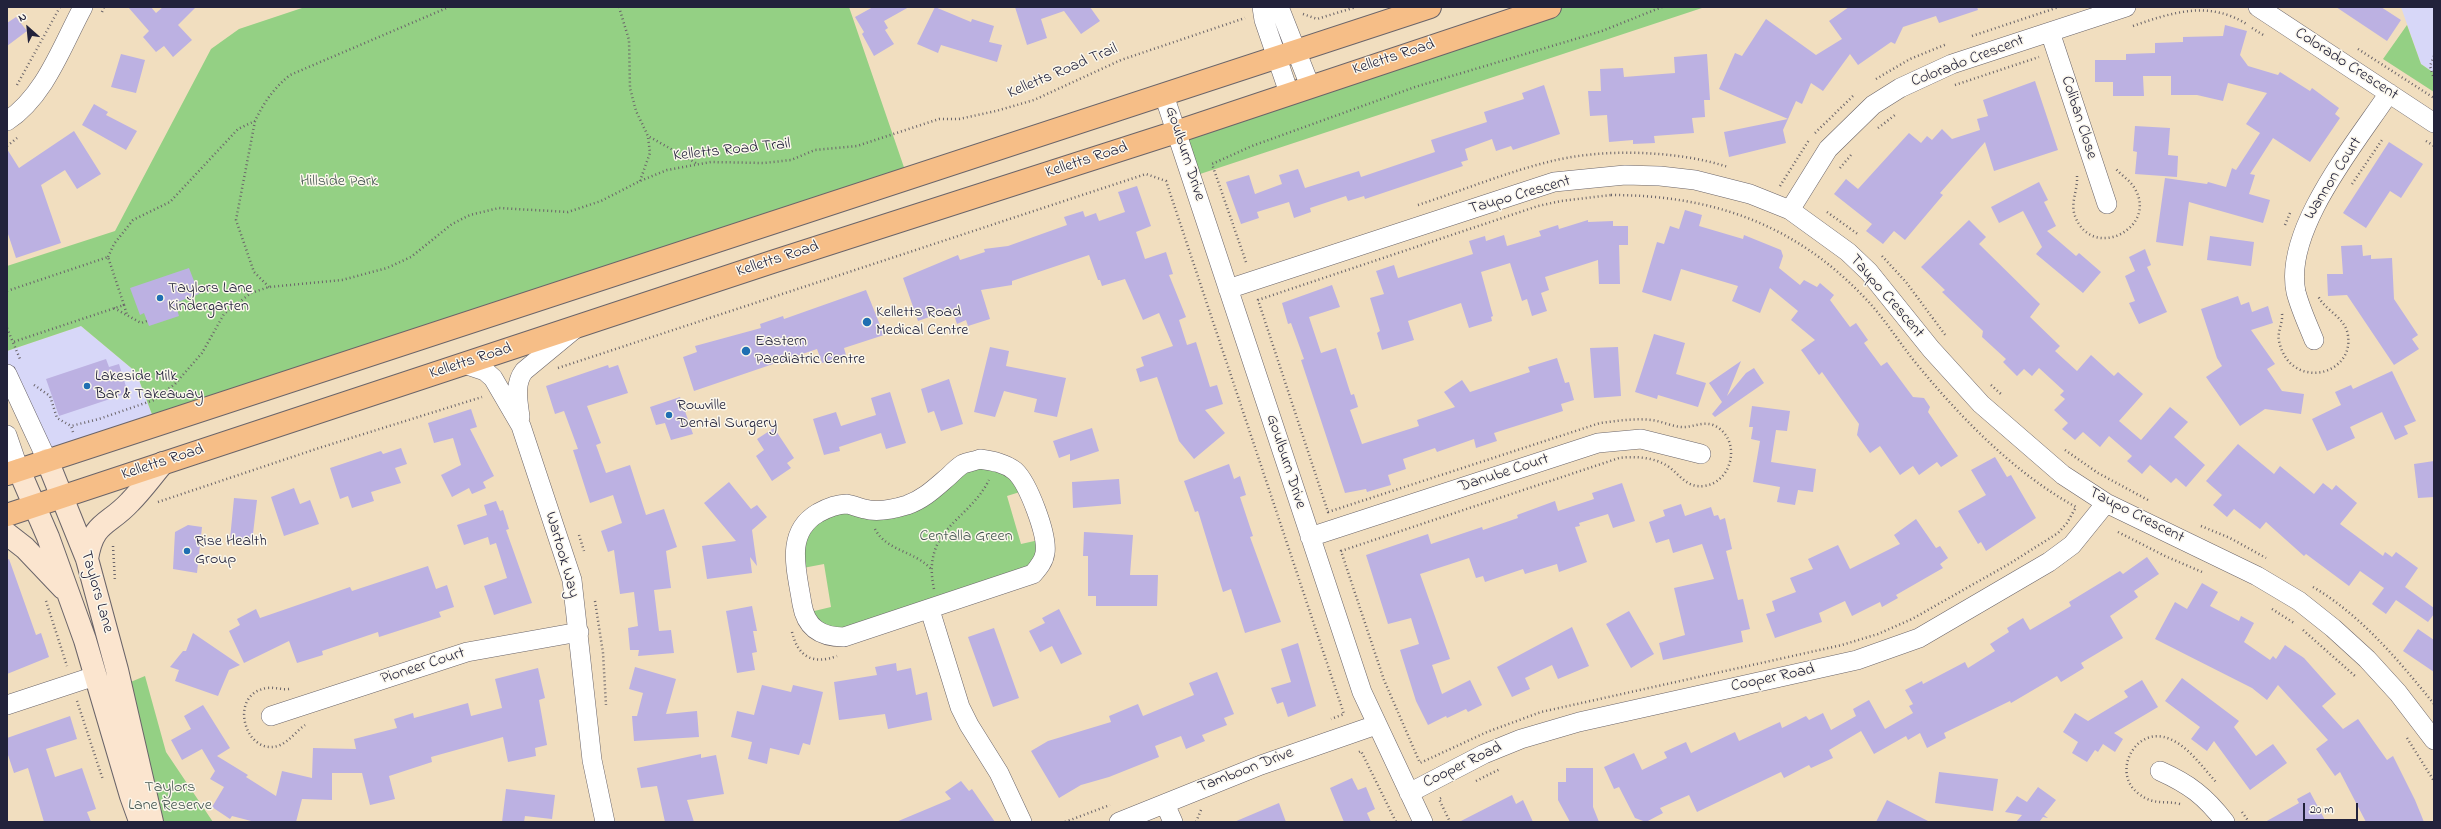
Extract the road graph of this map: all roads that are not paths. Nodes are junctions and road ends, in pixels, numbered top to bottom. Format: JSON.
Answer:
{"nodes":[{"id":1,"x":83,"y":7,"type":"edge"},
{"id":2,"x":1430,"y":7,"type":"edge"},
{"id":3,"x":1550,"y":7,"type":"edge"},
{"id":4,"x":2126,"y":7,"type":"edge"},
{"id":5,"x":2258,"y":7,"type":"edge"},
{"id":6,"x":1268,"y":8,"type":"edge"},
{"id":7,"x":2050,"y":32,"type":"junction"},
{"id":8,"x":1288,"y":54,"type":"junction"},
{"id":9,"x":1310,"y":86,"type":"junction"},
{"id":10,"x":1289,"y":93,"type":"junction"},
{"id":11,"x":2389,"y":93,"type":"junction"},
{"id":12,"x":1164,"y":95,"type":"junction"},
{"id":13,"x":7,"y":121,"type":"edge"},
{"id":14,"x":2434,"y":123,"type":"edge"},
{"id":15,"x":1176,"y":132,"type":"junction"},
{"id":16,"x":2107,"y":204,"type":"dead end"},
{"id":17,"x":1790,"y":210,"type":"junction"},
{"id":18,"x":1228,"y":289,"type":"junction"},
{"id":19,"x":578,"y":327,"type":"junction"},
{"id":20,"x":2314,"y":340,"type":"dead end"},
{"id":21,"x":464,"y":364,"type":"junction"},
{"id":22,"x":15,"y":370,"type":"edge"},
{"id":23,"x":521,"y":426,"type":"junction"},
{"id":24,"x":7,"y":435,"type":"edge"},
{"id":25,"x":1702,"y":454,"type":"dead end"},
{"id":26,"x":47,"y":460,"type":"junction"},
{"id":27,"x":163,"y":463,"type":"junction"},
{"id":28,"x":13,"y":472,"type":"edge"},
{"id":29,"x":63,"y":496,"type":"junction"},
{"id":30,"x":2106,"y":503,"type":"junction"},
{"id":31,"x":35,"y":505,"type":"junction"},
{"id":32,"x":7,"y":515,"type":"edge"},
{"id":33,"x":7,"y":534,"type":"edge"},
{"id":34,"x":1310,"y":538,"type":"junction"},
{"id":35,"x":87,"y":559,"type":"junction"},
{"id":36,"x":69,"y":595,"type":"junction"},
{"id":37,"x":933,"y":603,"type":"junction"},
{"id":38,"x":580,"y":632,"type":"junction"},
{"id":39,"x":117,"y":670,"type":"junction"},
{"id":40,"x":95,"y":676,"type":"junction"},
{"id":41,"x":7,"y":705,"type":"edge"},
{"id":42,"x":271,"y":716,"type":"dead end"},
{"id":43,"x":1376,"y":725,"type":"junction"},
{"id":44,"x":2433,"y":734,"type":"edge"},
{"id":45,"x":2160,"y":771,"type":"dead end"},
{"id":46,"x":1408,"y":793,"type":"junction"},
{"id":47,"x":1165,"y":804,"type":"junction"},
{"id":48,"x":141,"y":822,"type":"edge"},
{"id":49,"x":152,"y":822,"type":"edge"},
{"id":50,"x":605,"y":822,"type":"edge"},
{"id":51,"x":1022,"y":822,"type":"edge"},
{"id":52,"x":1119,"y":822,"type":"edge"},
{"id":53,"x":1173,"y":822,"type":"edge"},
{"id":54,"x":1423,"y":822,"type":"edge"},
{"id":55,"x":2225,"y":822,"type":"edge"}],
"edges":[{"from":1,"to":13,"type":"street"},
{"from":2,"to":8,"type":"main road"},
{"from":3,"to":9,"type":"main road","name":"Kelletts Road"},
{"from":4,"to":7,"type":"street","name":"Colorado Crescent"},
{"from":5,"to":11,"type":"street","name":"Colorado Crescent"},
{"from":6,"to":8,"type":"street"},
{"from":7,"to":16,"type":"street","name":"Coliban Close"},
{"from":7,"to":17,"type":"street","name":"Colorado Crescent"},
{"from":8,"to":9,"type":"street"},
{"from":8,"to":10,"type":"street"},
{"from":8,"to":12,"type":"main road"},
{"from":9,"to":10,"type":"main road","name":"Kelletts Road"},
{"from":10,"to":15,"type":"main road","name":"Kelletts Road"},
{"from":11,"to":14,"type":"street","name":"Colorado Crescent"},
{"from":11,"to":20,"type":"street","name":"Wannon Court"},
{"from":12,"to":15,"type":"street","name":"Goulburn Drive"},
{"from":12,"to":26,"type":"main road"},
{"from":15,"to":18,"type":"street","name":"Goulburn Drive"},
{"from":15,"to":19,"type":"main road","name":"Kelletts Road"},
{"from":17,"to":18,"type":"street","name":"Taupo Crescent"},
{"from":17,"to":30,"type":"street","name":"Taupo Crescent"},
{"from":18,"to":34,"type":"street","name":"Goulburn Drive"},
{"from":19,"to":21,"type":"main road","name":"Kelletts Road"},
{"from":19,"to":23,"type":"street"},
{"from":21,"to":23,"type":"street","name":"Wartook Way"},
{"from":21,"to":27,"type":"main road","name":"Kelletts Road"},
{"from":22,"to":26,"type":"street","name":"Taylors Lane"},
{"from":23,"to":38,"type":"street","name":"Wartook Way"},
{"from":24,"to":28,"type":"street","name":"Taylors Lane"},
{"from":25,"to":34,"type":"street","name":"Danube Court"},
{"from":26,"to":28,"type":"main road"},
{"from":26,"to":29,"type":"main road","name":"Taylors Lane"},
{"from":27,"to":29,"type":"main road","name":"Kelletts Road"},
{"from":27,"to":35,"type":"main road"},
{"from":28,"to":31,"type":"main road","name":"Taylors Lane"},
{"from":29,"to":31,"type":"main road","name":"Kelletts Road"},
{"from":29,"to":35,"type":"main road","name":"Taylors Lane"},
{"from":30,"to":44,"type":"street","name":"Taupo Crescent"},
{"from":30,"to":46,"type":"street","name":"Cooper Road"},
{"from":31,"to":32,"type":"main road","name":"Kelletts Road"},
{"from":31,"to":36,"type":"main road","name":"Taylors Lane"},
{"from":33,"to":36,"type":"main road"},
{"from":34,"to":43,"type":"street","name":"Goulburn Drive"},
{"from":35,"to":39,"type":"main road","name":"Taylors Lane"},
{"from":36,"to":40,"type":"main road","name":"Taylors Lane"},
{"from":37,"to":37,"type":"street"},
{"from":37,"to":51,"type":"street"},
{"from":38,"to":42,"type":"street","name":"Pioneer Court"},
{"from":38,"to":50,"type":"street","name":"Wartook Way"},
{"from":39,"to":40,"type":"main road"},
{"from":39,"to":49,"type":"main road","name":"Taylors Lane"},
{"from":40,"to":41,"type":"street"},
{"from":40,"to":48,"type":"main road","name":"Taylors Lane"},
{"from":43,"to":46,"type":"street","name":"Goulburn Drive"},
{"from":43,"to":47,"type":"street","name":"Tamboon Drive"},
{"from":45,"to":55,"type":"street"},
{"from":46,"to":54,"type":"street","name":"Goulburn Drive"},
{"from":47,"to":52,"type":"street","name":"Tamboon Drive"},
{"from":47,"to":53,"type":"street"}]}
